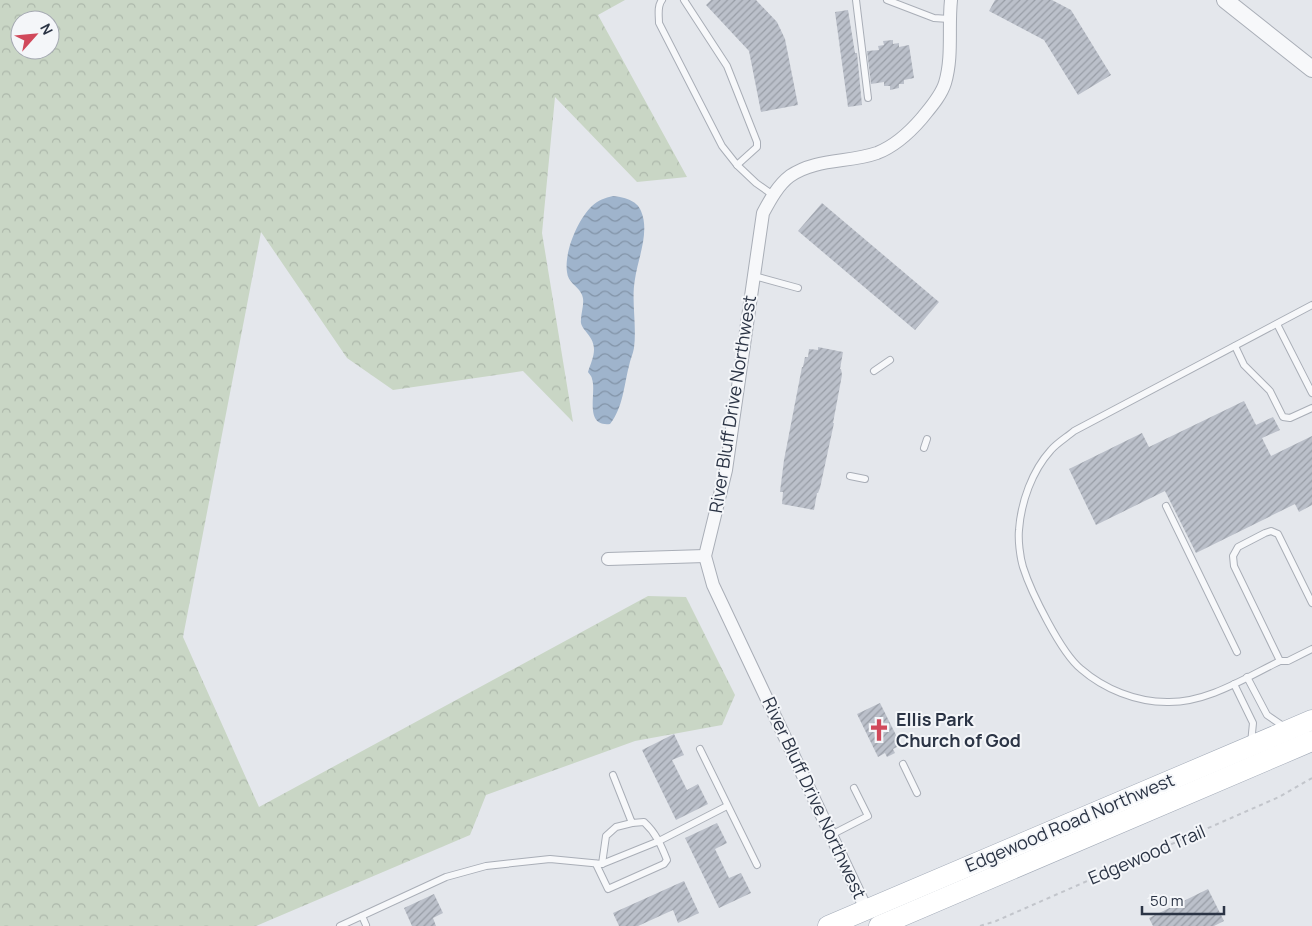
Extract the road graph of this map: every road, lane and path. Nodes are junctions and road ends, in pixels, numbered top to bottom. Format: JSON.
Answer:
{"nodes":[{"id":1,"x":662,"y":0,"type":"edge"},
{"id":2,"x":684,"y":0,"type":"edge"},
{"id":3,"x":856,"y":0,"type":"edge"},
{"id":4,"x":886,"y":0,"type":"edge"},
{"id":5,"x":952,"y":0,"type":"edge"},
{"id":6,"x":1225,"y":0,"type":"edge"},
{"id":7,"x":949,"y":19,"type":"junction"},
{"id":8,"x":1312,"y":69,"type":"edge"},
{"id":9,"x":868,"y":98,"type":"dead end"},
{"id":10,"x":737,"y":165,"type":"junction"},
{"id":11,"x":773,"y":195,"type":"junction"},
{"id":12,"x":754,"y":276,"type":"junction"},
{"id":13,"x":798,"y":288,"type":"dead end"},
{"id":14,"x":1312,"y":305,"type":"edge"},
{"id":15,"x":1276,"y":324,"type":"junction"},
{"id":16,"x":1235,"y":346,"type":"junction"},
{"id":17,"x":890,"y":360,"type":"dead end"},
{"id":18,"x":874,"y":371,"type":"dead end"},
{"id":19,"x":1312,"y":393,"type":"edge"},
{"id":20,"x":1312,"y":408,"type":"edge"},
{"id":21,"x":927,"y":439,"type":"dead end"},
{"id":22,"x":924,"y":448,"type":"dead end"},
{"id":23,"x":850,"y":476,"type":"dead end"},
{"id":24,"x":865,"y":479,"type":"dead end"},
{"id":25,"x":1166,"y":506,"type":"dead end"},
{"id":26,"x":705,"y":556,"type":"junction"},
{"id":27,"x":608,"y":559,"type":"dead end"},
{"id":28,"x":1312,"y":603,"type":"edge"},
{"id":29,"x":1312,"y":649,"type":"edge"},
{"id":30,"x":1237,"y":652,"type":"dead end"},
{"id":31,"x":1280,"y":661,"type":"junction"},
{"id":32,"x":1247,"y":677,"type":"junction"},
{"id":33,"x":1234,"y":684,"type":"junction"},
{"id":34,"x":1312,"y":720,"type":"edge"},
{"id":35,"x":1290,"y":730,"type":"junction"},
{"id":36,"x":1312,"y":741,"type":"edge"},
{"id":37,"x":1250,"y":746,"type":"junction"},
{"id":38,"x":700,"y":749,"type":"dead end"},
{"id":39,"x":903,"y":764,"type":"dead end"},
{"id":40,"x":613,"y":775,"type":"dead end"},
{"id":41,"x":1312,"y":778,"type":"edge"},
{"id":42,"x":854,"y":788,"type":"dead end"},
{"id":43,"x":917,"y":793,"type":"dead end"},
{"id":44,"x":727,"y":806,"type":"junction"},
{"id":45,"x":632,"y":823,"type":"junction"},
{"id":46,"x":831,"y":835,"type":"junction"},
{"id":47,"x":659,"y":841,"type":"junction"},
{"id":48,"x":599,"y":864,"type":"junction"},
{"id":49,"x":757,"y":865,"type":"dead end"},
{"id":50,"x":866,"y":910,"type":"junction"},
{"id":51,"x":362,"y":916,"type":"junction"},
{"id":52,"x":366,"y":925,"type":"edge"},
{"id":53,"x":340,"y":926,"type":"edge"},
{"id":54,"x":828,"y":926,"type":"edge"},
{"id":55,"x":880,"y":926,"type":"edge"},
{"id":56,"x":980,"y":926,"type":"edge"}],
"edges":[{"from":1,"to":10,"type":"lane"},
{"from":2,"to":10,"type":"lane"},
{"from":3,"to":9,"type":"lane"},
{"from":4,"to":7,"type":"lane"},
{"from":5,"to":7,"type":"street","name":"River Bluff Drive Northwest"},
{"from":6,"to":8,"type":"street"},
{"from":7,"to":11,"type":"street","name":"River Bluff Drive Northwest"},
{"from":10,"to":11,"type":"lane"},
{"from":11,"to":12,"type":"street","name":"River Bluff Drive Northwest"},
{"from":12,"to":13,"type":"lane"},
{"from":12,"to":26,"type":"street","name":"River Bluff Drive Northwest"},
{"from":14,"to":15,"type":"lane"},
{"from":15,"to":16,"type":"lane"},
{"from":15,"to":19,"type":"lane"},
{"from":16,"to":20,"type":"lane"},
{"from":16,"to":33,"type":"lane"},
{"from":17,"to":18,"type":"lane"},
{"from":21,"to":22,"type":"lane"},
{"from":23,"to":24,"type":"lane"},
{"from":25,"to":30,"type":"lane"},
{"from":26,"to":27,"type":"street"},
{"from":26,"to":46,"type":"street","name":"River Bluff Drive Northwest"},
{"from":28,"to":31,"type":"lane"},
{"from":29,"to":31,"type":"lane"},
{"from":31,"to":32,"type":"lane"},
{"from":32,"to":33,"type":"lane"},
{"from":32,"to":35,"type":"lane"},
{"from":33,"to":37,"type":"lane"},
{"from":34,"to":35,"type":"main road","name":"Edgewood Road Northwest"},
{"from":35,"to":37,"type":"main road","name":"Edgewood Road Northwest"},
{"from":36,"to":55,"type":"main road","name":"Edgewood Road Northwest"},
{"from":37,"to":50,"type":"main road","name":"Edgewood Road Northwest"},
{"from":38,"to":44,"type":"lane"},
{"from":39,"to":43,"type":"lane"},
{"from":40,"to":45,"type":"lane"},
{"from":41,"to":56,"type":"path","name":"Edgewood Trail"},
{"from":42,"to":46,"type":"lane"},
{"from":44,"to":47,"type":"lane"},
{"from":44,"to":49,"type":"lane"},
{"from":45,"to":47,"type":"lane"},
{"from":45,"to":48,"type":"lane"},
{"from":46,"to":50,"type":"street","name":"River Bluff Drive Northwest"},
{"from":47,"to":48,"type":"lane"},
{"from":47,"to":48,"type":"lane"},
{"from":48,"to":51,"type":"lane"},
{"from":50,"to":54,"type":"main road","name":"Edgewood Road Northwest"},
{"from":51,"to":52,"type":"lane"},
{"from":51,"to":53,"type":"lane"}]}
